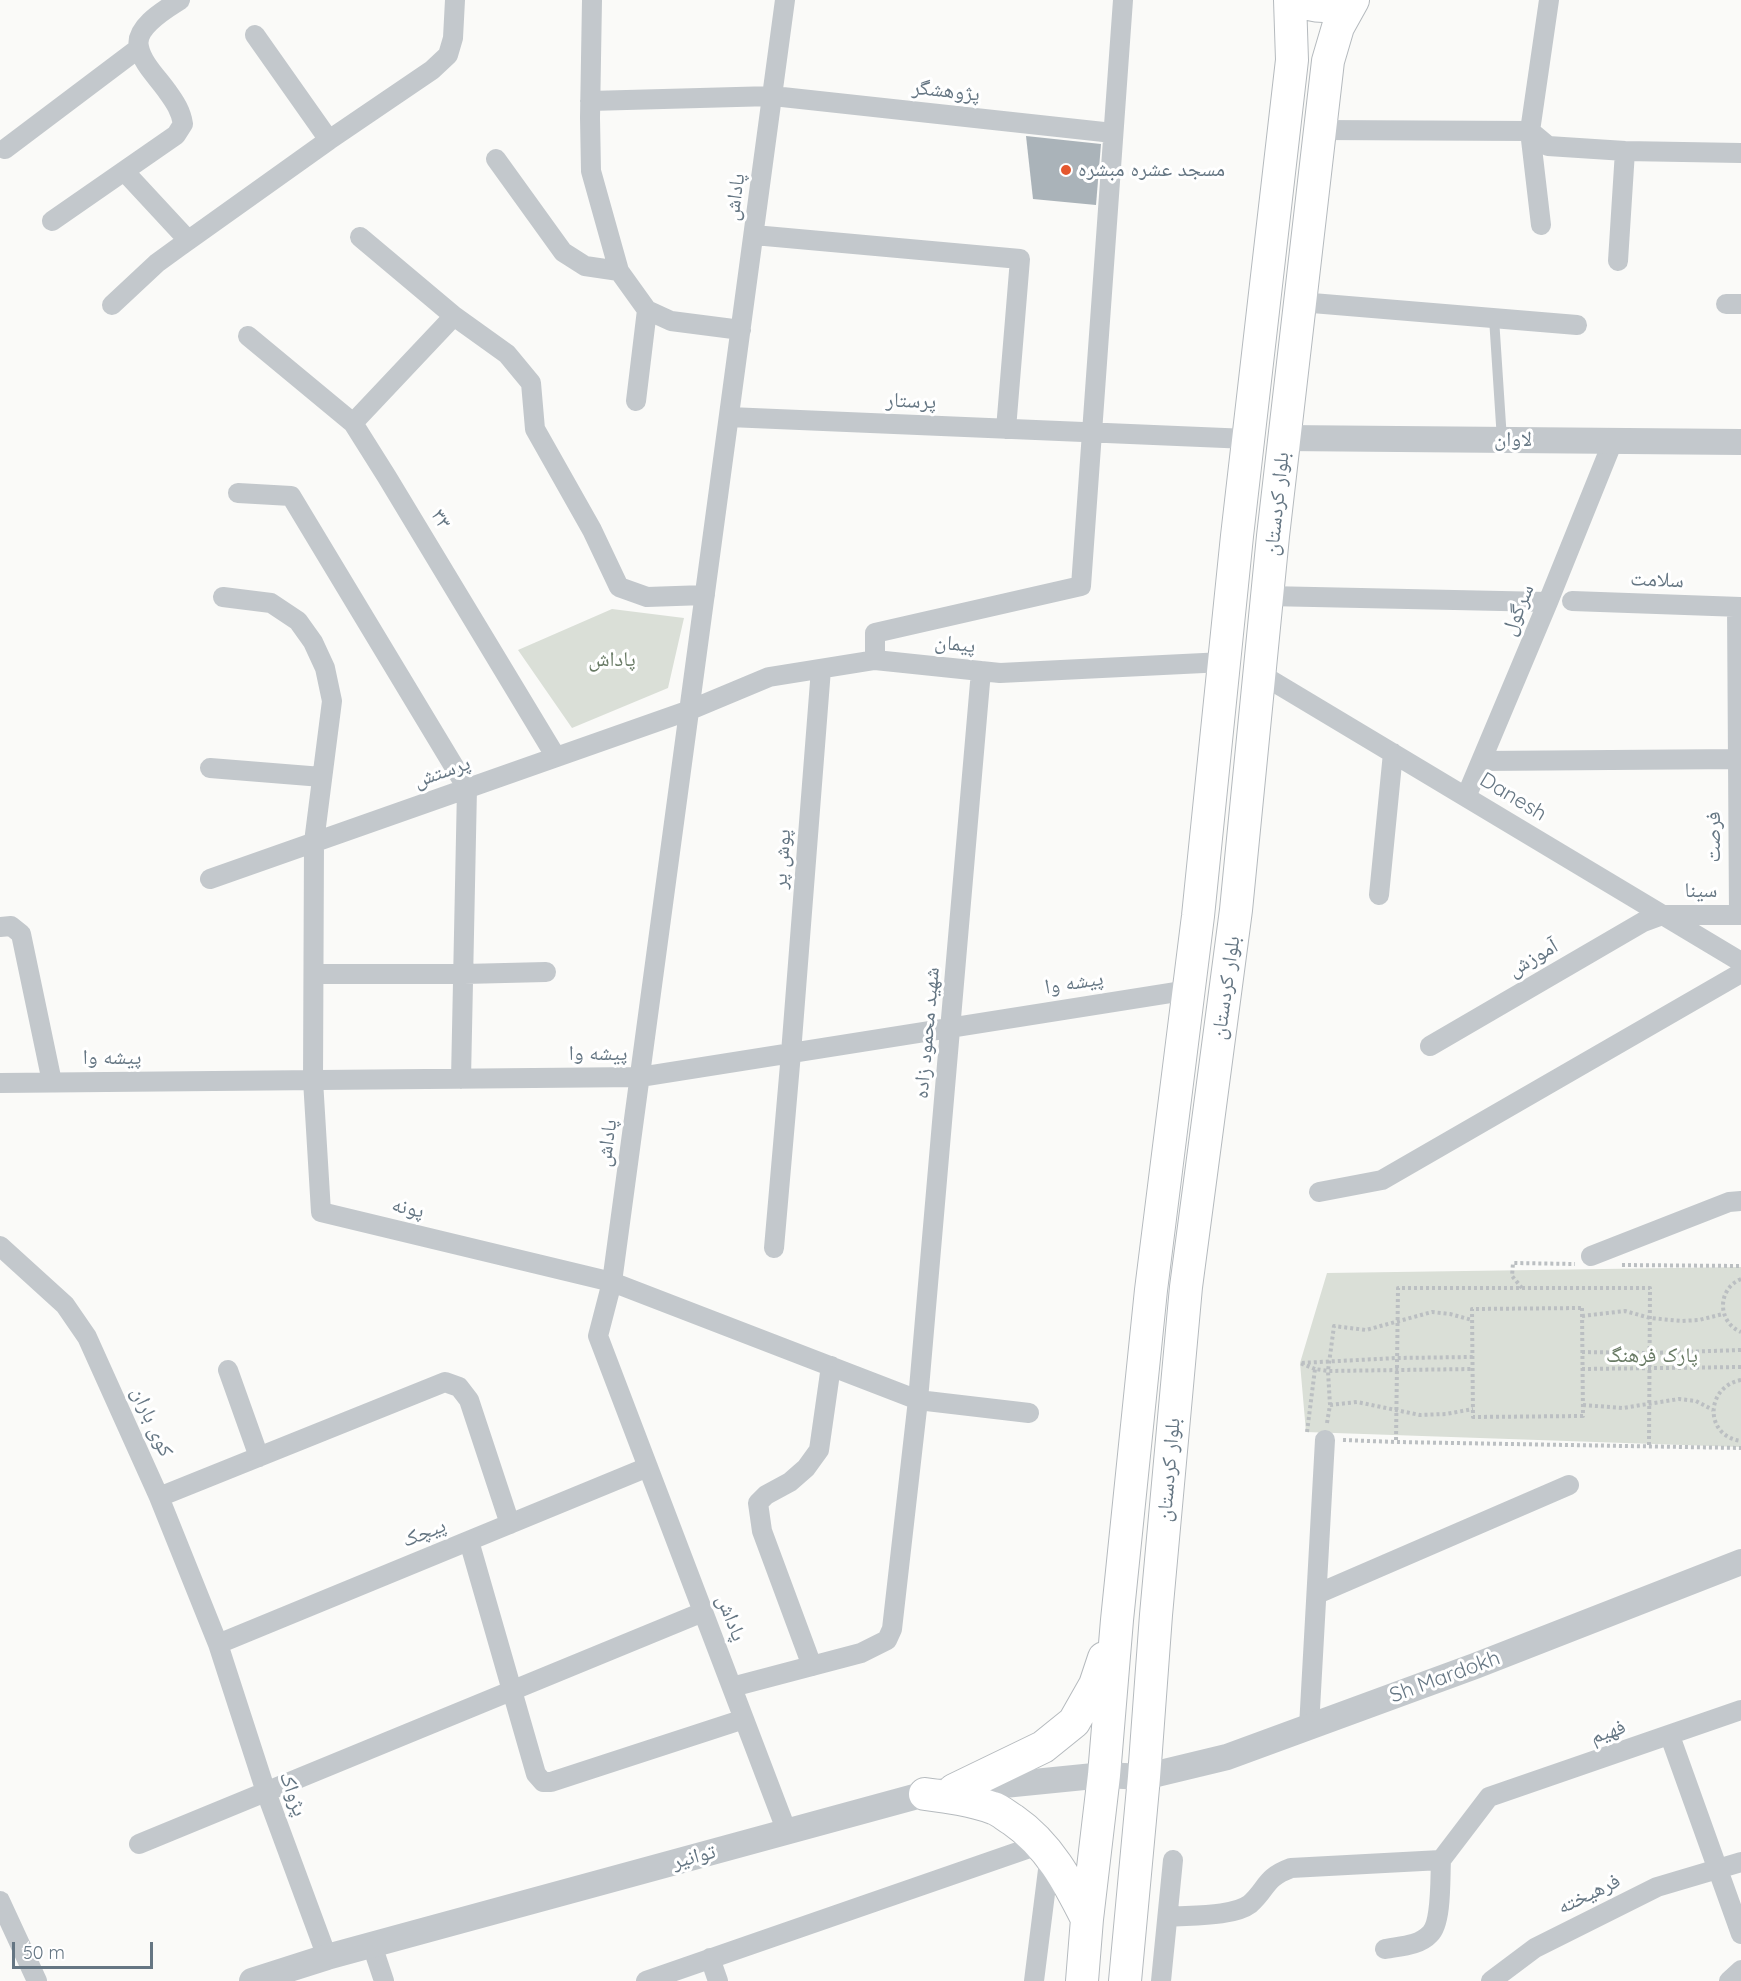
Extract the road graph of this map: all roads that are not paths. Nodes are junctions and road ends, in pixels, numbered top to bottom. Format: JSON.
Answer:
{"nodes":[{"id":1,"x":180,"y":0,"type":"edge"},
{"id":2,"x":455,"y":0,"type":"edge"},
{"id":3,"x":592,"y":0,"type":"edge"},
{"id":4,"x":785,"y":0,"type":"edge"},
{"id":5,"x":1123,"y":0,"type":"edge"},
{"id":6,"x":1290,"y":0,"type":"edge"},
{"id":7,"x":1299,"y":0,"type":"edge"},
{"id":8,"x":1347,"y":0,"type":"edge"},
{"id":9,"x":1353,"y":0,"type":"edge"},
{"id":10,"x":1549,"y":0,"type":"edge"},
{"id":11,"x":255,"y":35,"type":"dead end"},
{"id":12,"x":139,"y":48,"type":"junction"},
{"id":13,"x":773,"y":96,"type":"junction"},
{"id":14,"x":590,"y":100,"type":"junction"},
{"id":15,"x":1320,"y":130,"type":"junction"},
{"id":16,"x":1530,"y":131,"type":"junction"},
{"id":17,"x":1113,"y":134,"type":"junction"},
{"id":18,"x":329,"y":140,"type":"junction"},
{"id":19,"x":5,"y":149,"type":"dead end"},
{"id":20,"x":1625,"y":151,"type":"junction"},
{"id":21,"x":1741,"y":153,"type":"edge"},
{"id":22,"x":496,"y":159,"type":"dead end"},
{"id":23,"x":124,"y":171,"type":"junction"},
{"id":24,"x":52,"y":221,"type":"dead end"},
{"id":25,"x":1541,"y":225,"type":"dead end"},
{"id":26,"x":754,"y":235,"type":"junction"},
{"id":27,"x":360,"y":237,"type":"dead end"},
{"id":28,"x":188,"y":240,"type":"junction"},
{"id":29,"x":1618,"y":261,"type":"dead end"},
{"id":30,"x":619,"y":271,"type":"junction"},
{"id":31,"x":1300,"y":302,"type":"junction"},
{"id":32,"x":112,"y":305,"type":"dead end"},
{"id":33,"x":647,"y":310,"type":"junction"},
{"id":34,"x":454,"y":316,"type":"junction"},
{"id":35,"x":1494,"y":318,"type":"junction"},
{"id":36,"x":1578,"y":325,"type":"dead end"},
{"id":37,"x":741,"y":330,"type":"junction"},
{"id":38,"x":248,"y":336,"type":"dead end"},
{"id":39,"x":636,"y":401,"type":"dead end"},
{"id":40,"x":729,"y":417,"type":"junction"},
{"id":41,"x":353,"y":423,"type":"junction"},
{"id":42,"x":1006,"y":429,"type":"junction"},
{"id":43,"x":1091,"y":432,"type":"junction"},
{"id":44,"x":1284,"y":438,"type":"junction"},
{"id":45,"x":1248,"y":439,"type":"junction"},
{"id":46,"x":1502,"y":440,"type":"junction"},
{"id":47,"x":1612,"y":441,"type":"junction"},
{"id":48,"x":1741,"y":442,"type":"edge"},
{"id":49,"x":238,"y":493,"type":"dead end"},
{"id":50,"x":705,"y":595,"type":"junction"},
{"id":51,"x":1267,"y":596,"type":"junction"},
{"id":52,"x":223,"y":597,"type":"dead end"},
{"id":53,"x":1572,"y":601,"type":"dead end"},
{"id":54,"x":1548,"y":602,"type":"junction"},
{"id":55,"x":1739,"y":607,"type":"edge"},
{"id":56,"x":875,"y":660,"type":"junction"},
{"id":57,"x":1224,"y":662,"type":"junction"},
{"id":58,"x":821,"y":669,"type":"junction"},
{"id":59,"x":981,"y":671,"type":"junction"},
{"id":60,"x":1260,"y":673,"type":"junction"},
{"id":61,"x":690,"y":710,"type":"junction"},
{"id":62,"x":1393,"y":753,"type":"junction"},
{"id":63,"x":556,"y":757,"type":"junction"},
{"id":64,"x":1739,"y":759,"type":"edge"},
{"id":65,"x":1481,"y":761,"type":"junction"},
{"id":66,"x":210,"y":768,"type":"dead end"},
{"id":67,"x":322,"y":777,"type":"junction"},
{"id":68,"x":467,"y":788,"type":"junction"},
{"id":69,"x":1466,"y":797,"type":"junction"},
{"id":70,"x":314,"y":842,"type":"junction"},
{"id":71,"x":210,"y":879,"type":"dead end"},
{"id":72,"x":1380,"y":896,"type":"dead end"},
{"id":73,"x":1662,"y":915,"type":"junction"},
{"id":74,"x":1740,"y":915,"type":"edge"},
{"id":75,"x":0,"y":927,"type":"edge"},
{"id":76,"x":1741,"y":962,"type":"edge"},
{"id":77,"x":546,"y":972,"type":"dead end"},
{"id":78,"x":1741,"y":973,"type":"edge"},
{"id":79,"x":314,"y":974,"type":"junction"},
{"id":80,"x":464,"y":974,"type":"junction"},
{"id":81,"x":1189,"y":990,"type":"junction"},
{"id":82,"x":951,"y":1027,"type":"junction"},
{"id":83,"x":1430,"y":1046,"type":"dead end"},
{"id":84,"x":792,"y":1053,"type":"junction"},
{"id":85,"x":640,"y":1077,"type":"junction"},
{"id":86,"x":461,"y":1079,"type":"junction"},
{"id":87,"x":313,"y":1080,"type":"junction"},
{"id":88,"x":52,"y":1082,"type":"junction"},
{"id":89,"x":0,"y":1083,"type":"edge"},
{"id":90,"x":1319,"y":1192,"type":"dead end"},
{"id":91,"x":1741,"y":1201,"type":"edge"},
{"id":92,"x":0,"y":1246,"type":"edge"},
{"id":93,"x":774,"y":1248,"type":"dead end"},
{"id":94,"x":1591,"y":1256,"type":"dead end"},
{"id":95,"x":612,"y":1282,"type":"junction"},
{"id":96,"x":831,"y":1366,"type":"junction"},
{"id":97,"x":228,"y":1370,"type":"dead end"},
{"id":98,"x":918,"y":1400,"type":"junction"},
{"id":99,"x":1029,"y":1413,"type":"dead end"},
{"id":100,"x":1325,"y":1440,"type":"road end"},
{"id":101,"x":259,"y":1457,"type":"junction"},
{"id":102,"x":648,"y":1467,"type":"junction"},
{"id":103,"x":1569,"y":1485,"type":"dead end"},
{"id":104,"x":159,"y":1497,"type":"junction"},
{"id":105,"x":510,"y":1524,"type":"junction"},
{"id":106,"x":469,"y":1541,"type":"junction"},
{"id":107,"x":1741,"y":1562,"type":"edge"},
{"id":108,"x":1317,"y":1594,"type":"junction"},
{"id":109,"x":703,"y":1612,"type":"junction"},
{"id":110,"x":1117,"y":1620,"type":"junction"},
{"id":111,"x":218,"y":1644,"type":"junction"},
{"id":112,"x":812,"y":1666,"type":"junction"},
{"id":113,"x":732,"y":1687,"type":"junction"},
{"id":114,"x":513,"y":1690,"type":"junction"},
{"id":115,"x":1741,"y":1710,"type":"edge"},
{"id":116,"x":744,"y":1719,"type":"junction"},
{"id":117,"x":1309,"y":1727,"type":"junction"},
{"id":118,"x":1670,"y":1736,"type":"junction"},
{"id":119,"x":1104,"y":1775,"type":"junction"},
{"id":120,"x":1144,"y":1777,"type":"junction"},
{"id":121,"x":266,"y":1792,"type":"junction"},
{"id":122,"x":939,"y":1792,"type":"junction"},
{"id":123,"x":787,"y":1832,"type":"junction"},
{"id":124,"x":139,"y":1844,"type":"dead end"},
{"id":125,"x":1045,"y":1849,"type":"junction"},
{"id":126,"x":1173,"y":1860,"type":"dead end"},
{"id":127,"x":1441,"y":1860,"type":"junction"},
{"id":128,"x":1741,"y":1862,"type":"edge"},
{"id":129,"x":1718,"y":1869,"type":"junction"},
{"id":130,"x":0,"y":1901,"type":"edge"},
{"id":131,"x":1168,"y":1917,"type":"junction"},
{"id":132,"x":1087,"y":1919,"type":"junction"},
{"id":133,"x":1741,"y":1934,"type":"edge"},
{"id":134,"x":372,"y":1945,"type":"junction"},
{"id":135,"x":1385,"y":1949,"type":"dead end"},
{"id":136,"x":327,"y":1958,"type":"junction"},
{"id":137,"x":710,"y":1958,"type":"junction"},
{"id":138,"x":1741,"y":1971,"type":"edge"},
{"id":139,"x":37,"y":1981,"type":"edge"},
{"id":140,"x":252,"y":1981,"type":"edge"},
{"id":141,"x":384,"y":1981,"type":"edge"},
{"id":142,"x":646,"y":1981,"type":"edge"},
{"id":143,"x":718,"y":1981,"type":"edge"},
{"id":144,"x":1034,"y":1981,"type":"edge"},
{"id":145,"x":1082,"y":1981,"type":"edge"},
{"id":146,"x":1125,"y":1981,"type":"edge"},
{"id":147,"x":1161,"y":1981,"type":"edge"},
{"id":148,"x":1491,"y":1981,"type":"edge"},
{"id":149,"x":1729,"y":1981,"type":"edge"}],
"edges":[{"from":1,"to":12,"type":"street"},
{"from":2,"to":18,"type":"street"},
{"from":3,"to":14,"type":"street"},
{"from":4,"to":13,"type":"street","name":"پاداش"},
{"from":5,"to":17,"type":"street"},
{"from":6,"to":45,"type":"main road","name":"بلوار کردستان"},
{"from":7,"to":8,"type":"main road"},
{"from":9,"to":15,"type":"main road","name":"بلوار کردستان"},
{"from":10,"to":16,"type":"street"},
{"from":11,"to":18,"type":"street"},
{"from":12,"to":19,"type":"street"},
{"from":12,"to":23,"type":"street"},
{"from":13,"to":14,"type":"street","name":"پژوهشگر"},
{"from":13,"to":17,"type":"street","name":"پژوهشگر"},
{"from":13,"to":26,"type":"street","name":"پاداش"},
{"from":14,"to":30,"type":"street"},
{"from":15,"to":16,"type":"street"},
{"from":15,"to":31,"type":"main road","name":"بلوار کردستان"},
{"from":16,"to":20,"type":"street"},
{"from":16,"to":25,"type":"street"},
{"from":17,"to":43,"type":"street"},
{"from":18,"to":28,"type":"street"},
{"from":20,"to":21,"type":"street"},
{"from":20,"to":29,"type":"street"},
{"from":22,"to":30,"type":"street"},
{"from":23,"to":24,"type":"street"},
{"from":23,"to":28,"type":"street"},
{"from":26,"to":37,"type":"street","name":"پاداش"},
{"from":26,"to":42,"type":"street"},
{"from":27,"to":34,"type":"street"},
{"from":28,"to":32,"type":"street"},
{"from":30,"to":33,"type":"street"},
{"from":31,"to":35,"type":"street"},
{"from":31,"to":44,"type":"main road","name":"بلوار کردستان"},
{"from":33,"to":37,"type":"street"},
{"from":33,"to":39,"type":"street"},
{"from":34,"to":41,"type":"street"},
{"from":34,"to":50,"type":"street"},
{"from":35,"to":36,"type":"street"},
{"from":35,"to":46,"type":"lane"},
{"from":37,"to":40,"type":"street","name":"پاداش"},
{"from":38,"to":41,"type":"street","name":"۳۳"},
{"from":40,"to":42,"type":"street","name":"پرستار"},
{"from":40,"to":50,"type":"street","name":"پاداش"},
{"from":41,"to":63,"type":"street","name":"۳۳"},
{"from":42,"to":43,"type":"street","name":"پرستار"},
{"from":43,"to":45,"type":"street","name":"پرستار"},
{"from":43,"to":56,"type":"street"},
{"from":44,"to":46,"type":"street","name":"لاوان"},
{"from":44,"to":51,"type":"main road","name":"بلوار کردستان"},
{"from":45,"to":57,"type":"main road","name":"بلوار کردستان"},
{"from":46,"to":47,"type":"street","name":"لاوان"},
{"from":47,"to":48,"type":"street","name":"لاوان"},
{"from":47,"to":54,"type":"street","name":"سرگول"},
{"from":49,"to":68,"type":"street"},
{"from":50,"to":61,"type":"street","name":"پاداش"},
{"from":51,"to":54,"type":"street"},
{"from":51,"to":60,"type":"main road","name":"بلوار کردستان"},
{"from":52,"to":67,"type":"street"},
{"from":53,"to":55,"type":"street","name":"سلامت"},
{"from":54,"to":65,"type":"street","name":"سرگول"},
{"from":55,"to":64,"type":"street","name":"فرصت"},
{"from":56,"to":58,"type":"street","name":"پیمان"},
{"from":56,"to":59,"type":"street","name":"پیمان"},
{"from":57,"to":59,"type":"street","name":"پیمان"},
{"from":57,"to":81,"type":"main road","name":"بلوار کردستان"},
{"from":58,"to":61,"type":"street","name":"پیمان"},
{"from":58,"to":84,"type":"street","name":"پوش پر"},
{"from":59,"to":82,"type":"street","name":"شهید محمود زاده"},
{"from":60,"to":62,"type":"street","name":"Danesh"},
{"from":60,"to":120,"type":"main road","name":"بلوار کردستان"},
{"from":61,"to":63,"type":"street","name":"پرستش"},
{"from":61,"to":85,"type":"street","name":"پاداش"},
{"from":62,"to":69,"type":"street","name":"Danesh"},
{"from":62,"to":72,"type":"street"},
{"from":63,"to":68,"type":"street","name":"پرستش"},
{"from":64,"to":65,"type":"street"},
{"from":64,"to":74,"type":"street","name":"فرصت"},
{"from":65,"to":69,"type":"street","name":"سرگول"},
{"from":66,"to":67,"type":"street"},
{"from":67,"to":70,"type":"street"},
{"from":68,"to":70,"type":"street","name":"پرستش"},
{"from":68,"to":80,"type":"street"},
{"from":69,"to":73,"type":"street","name":"Danesh"},
{"from":70,"to":71,"type":"street","name":"پرستش"},
{"from":70,"to":79,"type":"street"},
{"from":73,"to":74,"type":"street","name":"سینا"},
{"from":73,"to":76,"type":"street","name":"Danesh"},
{"from":73,"to":83,"type":"street","name":"آموزش"},
{"from":75,"to":88,"type":"street"},
{"from":77,"to":80,"type":"street"},
{"from":78,"to":90,"type":"street"},
{"from":79,"to":80,"type":"street"},
{"from":79,"to":87,"type":"street"},
{"from":80,"to":86,"type":"street"},
{"from":81,"to":82,"type":"street","name":"پیشه وا"},
{"from":81,"to":110,"type":"main road","name":"بلوار کردستان"},
{"from":82,"to":84,"type":"street","name":"پیشه وا"},
{"from":82,"to":98,"type":"street","name":"شهید محمود زاده"},
{"from":84,"to":85,"type":"street","name":"پیشه وا"},
{"from":84,"to":93,"type":"street","name":"پوش پر"},
{"from":85,"to":86,"type":"street","name":"پیشه وا"},
{"from":85,"to":95,"type":"street","name":"پاداش"},
{"from":86,"to":87,"type":"street","name":"پیشه وا"},
{"from":87,"to":88,"type":"street","name":"پیشه وا"},
{"from":87,"to":95,"type":"street","name":"پونه"},
{"from":88,"to":89,"type":"street","name":"پیشه وا"},
{"from":91,"to":94,"type":"street"},
{"from":92,"to":104,"type":"street","name":"کوی باران"},
{"from":95,"to":96,"type":"street"},
{"from":95,"to":102,"type":"street","name":"پاداش"},
{"from":96,"to":98,"type":"street"},
{"from":96,"to":112,"type":"street"},
{"from":97,"to":101,"type":"street"},
{"from":98,"to":99,"type":"street"},
{"from":98,"to":112,"type":"street","name":"شهید محمود زاده"},
{"from":100,"to":108,"type":"street"},
{"from":101,"to":104,"type":"street"},
{"from":101,"to":105,"type":"street"},
{"from":102,"to":105,"type":"street","name":"پیچک"},
{"from":102,"to":109,"type":"street","name":"پاداش"},
{"from":103,"to":108,"type":"street"},
{"from":104,"to":111,"type":"street","name":"کوی باران"},
{"from":105,"to":106,"type":"street","name":"پیچک"},
{"from":106,"to":111,"type":"street","name":"پیچک"},
{"from":106,"to":114,"type":"street"},
{"from":107,"to":117,"type":"street","name":"Sh Mardokh"},
{"from":108,"to":117,"type":"street"},
{"from":109,"to":113,"type":"street","name":"پاداش"},
{"from":109,"to":114,"type":"street"},
{"from":110,"to":119,"type":"main road","name":"بلوار کردستان"},
{"from":110,"to":122,"type":"main road"},
{"from":111,"to":121,"type":"street","name":"پژواک"},
{"from":112,"to":113,"type":"street","name":"شهید محمود زاده"},
{"from":113,"to":116,"type":"street","name":"پاداش"},
{"from":114,"to":116,"type":"street"},
{"from":114,"to":121,"type":"street"},
{"from":115,"to":118,"type":"street","name":"فهیم"},
{"from":116,"to":123,"type":"street","name":"پاداش"},
{"from":117,"to":120,"type":"street","name":"Sh Mardokh"},
{"from":118,"to":127,"type":"street","name":"فهیم"},
{"from":118,"to":129,"type":"street"},
{"from":119,"to":120,"type":"street","name":"توانیر"},
{"from":119,"to":122,"type":"street","name":"توانیر"},
{"from":119,"to":132,"type":"main road","name":"بلوار کردستان"},
{"from":120,"to":146,"type":"main road","name":"بلوار کردستان"},
{"from":121,"to":124,"type":"street"},
{"from":121,"to":136,"type":"street","name":"پژواک"},
{"from":122,"to":123,"type":"street","name":"توانیر"},
{"from":122,"to":125,"type":"main road"},
{"from":123,"to":134,"type":"street","name":"توانیر"},
{"from":125,"to":132,"type":"main road"},
{"from":125,"to":137,"type":"street"},
{"from":125,"to":144,"type":"street"},
{"from":126,"to":131,"type":"street"},
{"from":127,"to":131,"type":"street"},
{"from":127,"to":135,"type":"street"},
{"from":128,"to":129,"type":"street","name":"فرهیخته"},
{"from":129,"to":133,"type":"street"},
{"from":129,"to":148,"type":"street","name":"فرهیخته"},
{"from":130,"to":139,"type":"street"},
{"from":131,"to":147,"type":"street"},
{"from":132,"to":145,"type":"main road","name":"بلوار کردستان"},
{"from":134,"to":136,"type":"street","name":"توانیر"},
{"from":134,"to":141,"type":"street"},
{"from":136,"to":140,"type":"street","name":"توانیر"},
{"from":137,"to":142,"type":"street"},
{"from":137,"to":143,"type":"street"},
{"from":138,"to":149,"type":"street"}]}
